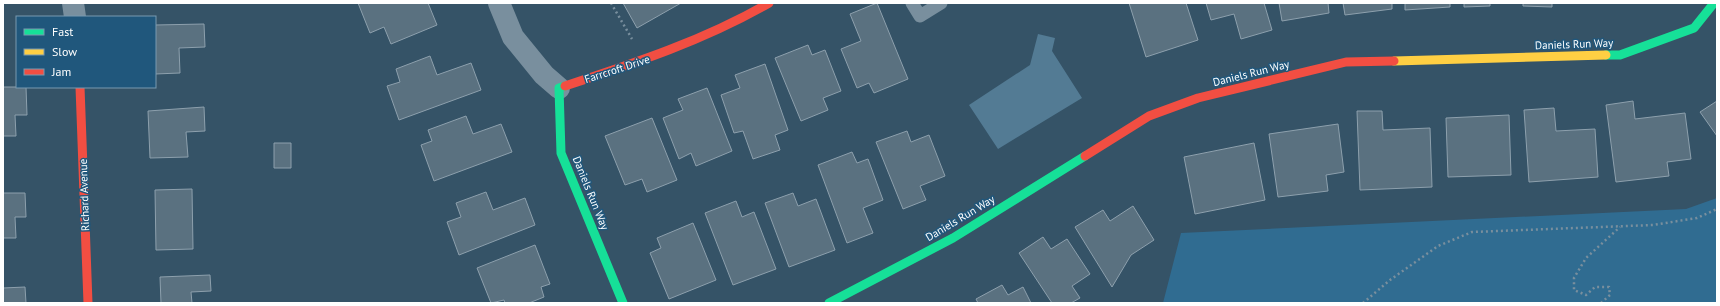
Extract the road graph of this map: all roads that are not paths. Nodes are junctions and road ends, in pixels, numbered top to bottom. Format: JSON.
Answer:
{"nodes":[{"id":1,"x":73,"y":3,"type":"edge"},
{"id":2,"x":499,"y":3,"type":"edge"},
{"id":3,"x":770,"y":3,"type":"edge"},
{"id":4,"x":912,"y":3,"type":"edge"},
{"id":5,"x":941,"y":3,"type":"edge"},
{"id":6,"x":1714,"y":3,"type":"edge"},
{"id":7,"x":753,"y":7,"type":"edge"},
{"id":8,"x":75,"y":16,"type":"edge"},
{"id":9,"x":80,"y":88,"type":"edge"},
{"id":10,"x":559,"y":88,"type":"junction"},
{"id":11,"x":88,"y":303,"type":"edge"},
{"id":12,"x":623,"y":303,"type":"edge"},
{"id":13,"x":829,"y":303,"type":"edge"}],
"edges":[{"from":1,"to":8,"type":"street"},
{"from":2,"to":10,"type":"street"},
{"from":3,"to":7,"type":"street","name":"Farrcroft Drive"},
{"from":4,"to":5,"type":"lane"},
{"from":6,"to":13,"type":"street","name":"Daniels Run Way"},
{"from":7,"to":10,"type":"street","name":"Farrcroft Drive"},
{"from":9,"to":11,"type":"street","name":"Richard Avenue"},
{"from":10,"to":12,"type":"street","name":"Daniels Run Way"}]}
